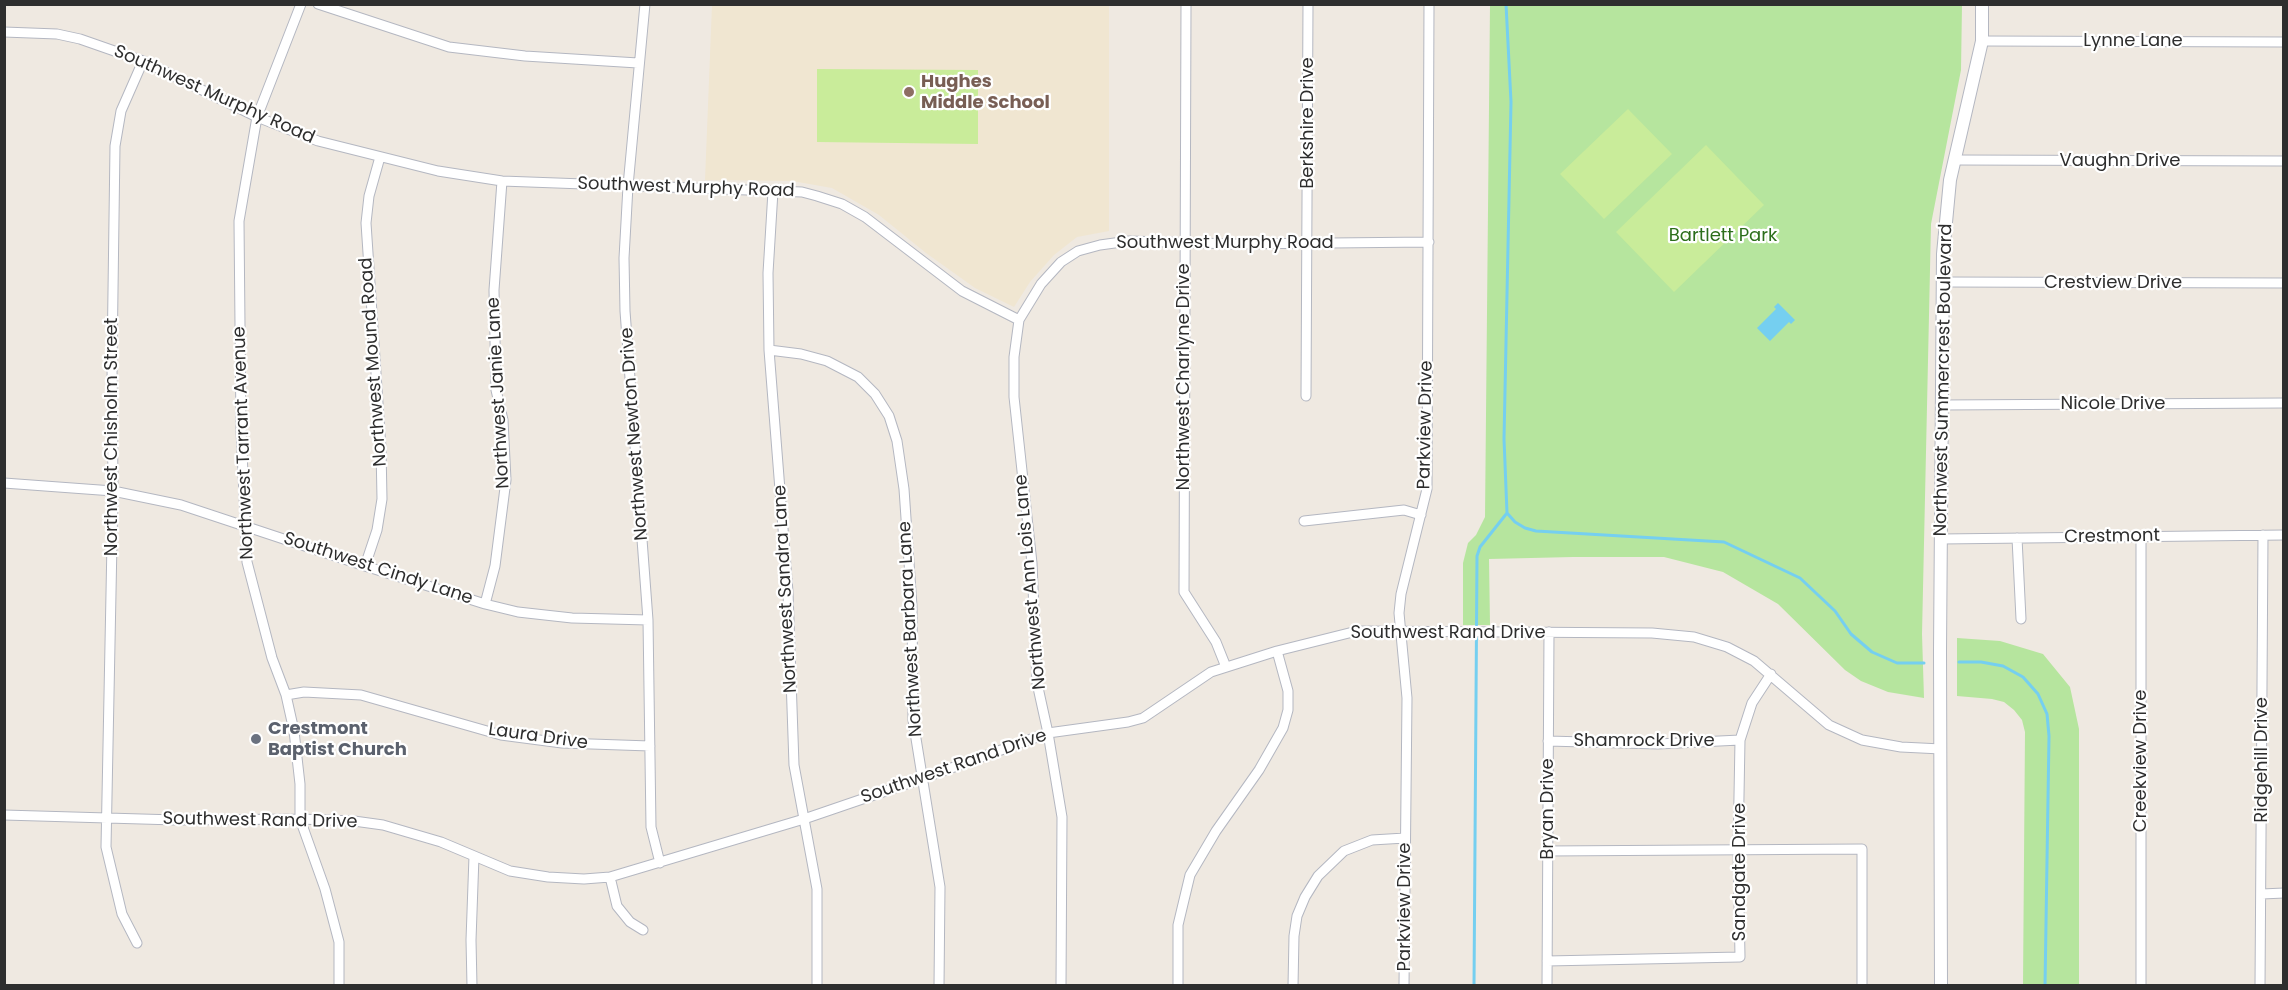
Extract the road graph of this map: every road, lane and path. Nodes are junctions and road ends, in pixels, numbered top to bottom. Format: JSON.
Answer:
{"nodes":[{"id":1,"x":301,"y":4,"type":"edge"},
{"id":2,"x":318,"y":4,"type":"edge"},
{"id":3,"x":645,"y":4,"type":"edge"},
{"id":4,"x":1186,"y":4,"type":"edge"},
{"id":5,"x":1308,"y":4,"type":"edge"},
{"id":6,"x":1429,"y":4,"type":"edge"},
{"id":7,"x":1982,"y":4,"type":"edge"},
{"id":8,"x":4,"y":32,"type":"edge"},
{"id":9,"x":1982,"y":41,"type":"junction"},
{"id":10,"x":2283,"y":42,"type":"edge"},
{"id":11,"x":142,"y":61,"type":"junction"},
{"id":12,"x":638,"y":63,"type":"junction"},
{"id":13,"x":258,"y":117,"type":"junction"},
{"id":14,"x":380,"y":157,"type":"junction"},
{"id":15,"x":1956,"y":160,"type":"junction"},
{"id":16,"x":2283,"y":161,"type":"edge"},
{"id":17,"x":502,"y":181,"type":"junction"},
{"id":18,"x":628,"y":186,"type":"junction"},
{"id":19,"x":773,"y":190,"type":"junction"},
{"id":20,"x":1185,"y":241,"type":"junction"},
{"id":21,"x":1308,"y":242,"type":"junction"},
{"id":22,"x":1429,"y":242,"type":"junction"},
{"id":23,"x":1943,"y":282,"type":"junction"},
{"id":24,"x":2283,"y":283,"type":"edge"},
{"id":25,"x":1019,"y":320,"type":"junction"},
{"id":26,"x":769,"y":350,"type":"junction"},
{"id":27,"x":1306,"y":396,"type":"dead end"},
{"id":28,"x":2283,"y":403,"type":"edge"},
{"id":29,"x":1942,"y":405,"type":"junction"},
{"id":30,"x":4,"y":483,"type":"edge"},
{"id":31,"x":112,"y":491,"type":"junction"},
{"id":32,"x":1421,"y":515,"type":"junction"},
{"id":33,"x":1304,"y":521,"type":"dead end"},
{"id":34,"x":245,"y":525,"type":"junction"},
{"id":35,"x":2263,"y":535,"type":"junction"},
{"id":36,"x":2283,"y":535,"type":"edge"},
{"id":37,"x":2141,"y":537,"type":"junction"},
{"id":38,"x":2017,"y":538,"type":"junction"},
{"id":39,"x":1941,"y":539,"type":"junction"},
{"id":40,"x":365,"y":566,"type":"junction"},
{"id":41,"x":485,"y":604,"type":"junction"},
{"id":42,"x":2021,"y":619,"type":"dead end"},
{"id":43,"x":648,"y":620,"type":"junction"},
{"id":44,"x":1401,"y":631,"type":"junction"},
{"id":45,"x":1550,"y":632,"type":"junction"},
{"id":46,"x":1277,"y":651,"type":"junction"},
{"id":47,"x":1226,"y":667,"type":"junction"},
{"id":48,"x":1771,"y":674,"type":"junction"},
{"id":49,"x":286,"y":695,"type":"junction"},
{"id":50,"x":1048,"y":733,"type":"junction"},
{"id":51,"x":1740,"y":740,"type":"junction"},
{"id":52,"x":1548,"y":741,"type":"junction"},
{"id":53,"x":650,"y":746,"type":"junction"},
{"id":54,"x":1941,"y":749,"type":"junction"},
{"id":55,"x":921,"y":779,"type":"junction"},
{"id":56,"x":4,"y":815,"type":"edge"},
{"id":57,"x":107,"y":818,"type":"junction"},
{"id":58,"x":300,"y":819,"type":"junction"},
{"id":59,"x":804,"y":819,"type":"junction"},
{"id":60,"x":1405,"y":838,"type":"junction"},
{"id":61,"x":1547,"y":851,"type":"junction"},
{"id":62,"x":1738,"y":851,"type":"junction"},
{"id":63,"x":474,"y":856,"type":"junction"},
{"id":64,"x":660,"y":863,"type":"junction"},
{"id":65,"x":610,"y":877,"type":"junction"},
{"id":66,"x":2283,"y":893,"type":"edge"},
{"id":67,"x":2262,"y":894,"type":"junction"},
{"id":68,"x":643,"y":930,"type":"dead end"},
{"id":69,"x":137,"y":943,"type":"dead end"},
{"id":70,"x":1547,"y":961,"type":"junction"},
{"id":71,"x":339,"y":986,"type":"edge"},
{"id":72,"x":472,"y":986,"type":"edge"},
{"id":73,"x":816,"y":986,"type":"edge"},
{"id":74,"x":939,"y":986,"type":"edge"},
{"id":75,"x":1061,"y":986,"type":"edge"},
{"id":76,"x":1178,"y":986,"type":"edge"},
{"id":77,"x":1293,"y":986,"type":"edge"},
{"id":78,"x":1404,"y":986,"type":"edge"},
{"id":79,"x":1547,"y":986,"type":"edge"},
{"id":80,"x":1862,"y":986,"type":"edge"},
{"id":81,"x":1941,"y":986,"type":"edge"},
{"id":82,"x":2141,"y":986,"type":"edge"},
{"id":83,"x":2260,"y":986,"type":"edge"}],
"edges":[{"from":1,"to":13,"type":"street","name":"Northwest Tarrant Avenue"},
{"from":2,"to":12,"type":"street"},
{"from":3,"to":12,"type":"street","name":"Northwest Newton Drive"},
{"from":4,"to":20,"type":"street","name":"Northwest Charlyne Drive"},
{"from":5,"to":21,"type":"street","name":"Berkshire Drive"},
{"from":6,"to":22,"type":"street","name":"Parkview Drive"},
{"from":7,"to":9,"type":"street","name":"Northwest Summercrest Boulevard"},
{"from":8,"to":11,"type":"street","name":"Southwest Murphy Road"},
{"from":9,"to":10,"type":"street","name":"Lynne Lane"},
{"from":9,"to":15,"type":"street","name":"Northwest Summercrest Boulevard"},
{"from":11,"to":13,"type":"street","name":"Southwest Murphy Road"},
{"from":11,"to":31,"type":"street","name":"Northwest Chisholm Street"},
{"from":12,"to":18,"type":"street","name":"Northwest Newton Drive"},
{"from":13,"to":14,"type":"street","name":"Southwest Murphy Road"},
{"from":13,"to":34,"type":"street","name":"Northwest Tarrant Avenue"},
{"from":14,"to":17,"type":"street","name":"Southwest Murphy Road"},
{"from":14,"to":40,"type":"street","name":"Northwest Mound Road"},
{"from":15,"to":16,"type":"street","name":"Vaughn Drive"},
{"from":15,"to":23,"type":"street","name":"Northwest Summercrest Boulevard"},
{"from":17,"to":18,"type":"street","name":"Southwest Murphy Road"},
{"from":17,"to":41,"type":"street","name":"Northwest Janie Lane"},
{"from":18,"to":19,"type":"street","name":"Southwest Murphy Road"},
{"from":18,"to":43,"type":"street","name":"Northwest Newton Drive"},
{"from":19,"to":25,"type":"street","name":"Southwest Murphy Road"},
{"from":19,"to":26,"type":"street","name":"Northwest Sandra Lane"},
{"from":20,"to":21,"type":"street","name":"Southwest Murphy Road"},
{"from":20,"to":25,"type":"street","name":"Southwest Murphy Road"},
{"from":20,"to":47,"type":"street","name":"Northwest Charlyne Drive"},
{"from":21,"to":22,"type":"street","name":"Southwest Murphy Road"},
{"from":21,"to":27,"type":"street","name":"Berkshire Drive"},
{"from":22,"to":32,"type":"street","name":"Parkview Drive"},
{"from":23,"to":24,"type":"street","name":"Crestview Drive"},
{"from":23,"to":29,"type":"street","name":"Northwest Summercrest Boulevard"},
{"from":25,"to":50,"type":"street","name":"Northwest Ann Lois Lane"},
{"from":26,"to":55,"type":"street","name":"Northwest Barbara Lane"},
{"from":26,"to":59,"type":"street","name":"Northwest Sandra Lane"},
{"from":28,"to":29,"type":"street","name":"Nicole Drive"},
{"from":29,"to":39,"type":"street","name":"Northwest Summercrest Boulevard"},
{"from":30,"to":31,"type":"street","name":"Southwest Cindy Lane"},
{"from":31,"to":34,"type":"street","name":"Southwest Cindy Lane"},
{"from":31,"to":57,"type":"street","name":"Northwest Chisholm Street"},
{"from":32,"to":33,"type":"street"},
{"from":32,"to":44,"type":"street","name":"Parkview Drive"},
{"from":34,"to":40,"type":"street","name":"Southwest Cindy Lane"},
{"from":34,"to":49,"type":"street","name":"Northwest Tarrant Avenue"},
{"from":35,"to":36,"type":"street","name":"Crestmont"},
{"from":35,"to":37,"type":"street","name":"Crestmont"},
{"from":35,"to":67,"type":"street","name":"Ridgehill Drive"},
{"from":37,"to":38,"type":"street","name":"Crestmont"},
{"from":37,"to":82,"type":"street","name":"Creekview Drive"},
{"from":38,"to":39,"type":"street","name":"Crestmont"},
{"from":38,"to":42,"type":"street"},
{"from":39,"to":54,"type":"street","name":"Northwest Summercrest Boulevard"},
{"from":40,"to":41,"type":"street","name":"Southwest Cindy Lane"},
{"from":41,"to":43,"type":"street","name":"Southwest Cindy Lane"},
{"from":43,"to":53,"type":"street","name":"Northwest Newton Drive"},
{"from":44,"to":45,"type":"street","name":"Southwest Rand Drive"},
{"from":44,"to":46,"type":"street","name":"Southwest Rand Drive"},
{"from":44,"to":60,"type":"street","name":"Parkview Drive"},
{"from":45,"to":48,"type":"street","name":"Southwest Rand Drive"},
{"from":45,"to":52,"type":"street","name":"Bryan Drive"},
{"from":46,"to":47,"type":"street","name":"Southwest Rand Drive"},
{"from":46,"to":76,"type":"street"},
{"from":47,"to":50,"type":"street","name":"Southwest Rand Drive"},
{"from":48,"to":51,"type":"street","name":"Sandgate Drive"},
{"from":48,"to":54,"type":"street","name":"Southwest Rand Drive"},
{"from":49,"to":53,"type":"street","name":"Laura Drive"},
{"from":49,"to":58,"type":"street","name":"Northwest Tarrant Avenue"},
{"from":50,"to":55,"type":"street","name":"Southwest Rand Drive"},
{"from":50,"to":75,"type":"street","name":"Northwest Ann Lois Lane"},
{"from":51,"to":52,"type":"street","name":"Shamrock Drive"},
{"from":51,"to":62,"type":"street","name":"Sandgate Drive"},
{"from":52,"to":61,"type":"street","name":"Bryan Drive"},
{"from":53,"to":64,"type":"street","name":"Northwest Newton Drive"},
{"from":54,"to":81,"type":"street"},
{"from":55,"to":59,"type":"street","name":"Southwest Rand Drive"},
{"from":55,"to":74,"type":"street","name":"Northwest Barbara Lane"},
{"from":56,"to":57,"type":"street","name":"Southwest Rand Drive"},
{"from":57,"to":58,"type":"street","name":"Southwest Rand Drive"},
{"from":57,"to":69,"type":"street","name":"Northwest Chisholm Street"},
{"from":58,"to":63,"type":"street","name":"Southwest Rand Drive"},
{"from":58,"to":71,"type":"street","name":"Northwest Tarrant Avenue"},
{"from":59,"to":64,"type":"street","name":"Southwest Rand Drive"},
{"from":59,"to":73,"type":"street","name":"Northwest Sandra Lane"},
{"from":60,"to":77,"type":"street"},
{"from":60,"to":78,"type":"street","name":"Parkview Drive"},
{"from":61,"to":62,"type":"street"},
{"from":61,"to":70,"type":"street","name":"Bryan Drive"},
{"from":62,"to":70,"type":"street","name":"Sandgate Drive"},
{"from":62,"to":80,"type":"street"},
{"from":63,"to":65,"type":"street","name":"Southwest Rand Drive"},
{"from":63,"to":72,"type":"street"},
{"from":64,"to":65,"type":"street","name":"Southwest Rand Drive"},
{"from":65,"to":68,"type":"street"},
{"from":66,"to":67,"type":"street"},
{"from":67,"to":83,"type":"street","name":"Ridgehill Drive"},
{"from":70,"to":79,"type":"street","name":"Bryan Drive"}]}
